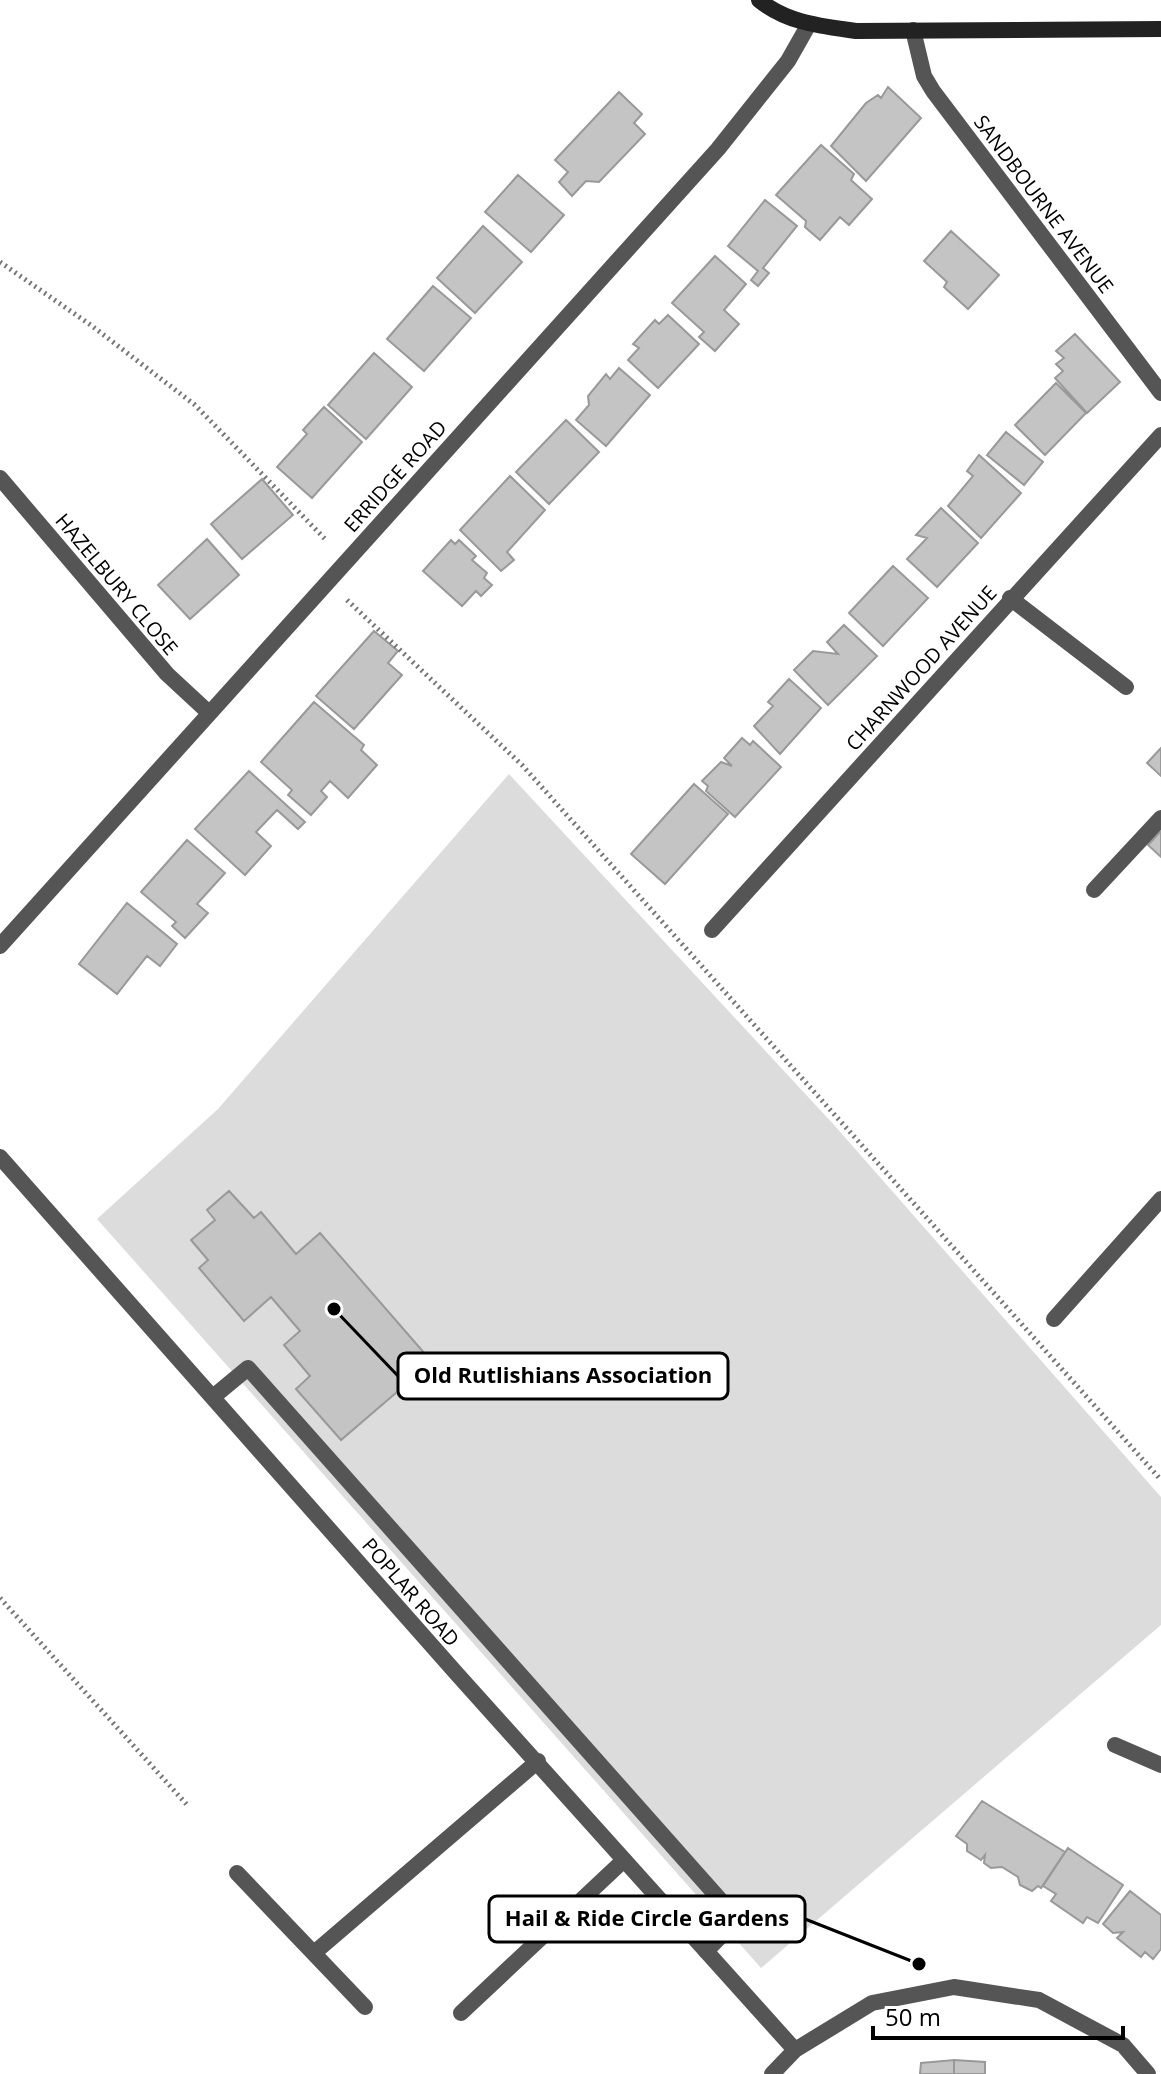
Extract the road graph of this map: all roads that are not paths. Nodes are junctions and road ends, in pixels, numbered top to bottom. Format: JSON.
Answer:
{"nodes":[{"id":1,"x":759,"y":0,"type":"edge"},
{"id":2,"x":809,"y":24,"type":"junction"},
{"id":3,"x":1161,"y":29,"type":"edge"},
{"id":4,"x":913,"y":30,"type":"junction"},
{"id":5,"x":1161,"y":393,"type":"edge"},
{"id":6,"x":1161,"y":435,"type":"edge"},
{"id":7,"x":0,"y":478,"type":"edge"},
{"id":8,"x":1010,"y":598,"type":"junction"},
{"id":9,"x":1126,"y":687,"type":"dead end"},
{"id":10,"x":208,"y":712,"type":"junction"},
{"id":11,"x":1161,"y":818,"type":"edge"},
{"id":12,"x":1094,"y":890,"type":"dead end"},
{"id":13,"x":712,"y":930,"type":"dead end"},
{"id":14,"x":0,"y":946,"type":"edge"},
{"id":15,"x":0,"y":1157,"type":"edge"},
{"id":16,"x":1161,"y":1199,"type":"edge"},
{"id":17,"x":1054,"y":1319,"type":"dead end"},
{"id":18,"x":213,"y":1397,"type":"junction"},
{"id":19,"x":1115,"y":1745,"type":"dead end"},
{"id":20,"x":538,"y":1761,"type":"junction"},
{"id":21,"x":1161,"y":1765,"type":"edge"},
{"id":22,"x":624,"y":1860,"type":"junction"},
{"id":23,"x":237,"y":1873,"type":"dead end"},
{"id":24,"x":706,"y":1951,"type":"junction"},
{"id":25,"x":314,"y":1953,"type":"junction"},
{"id":26,"x":365,"y":2007,"type":"dead end"},
{"id":27,"x":461,"y":2013,"type":"dead end"},
{"id":28,"x":795,"y":2050,"type":"junction"},
{"id":29,"x":772,"y":2074,"type":"edge"},
{"id":30,"x":1148,"y":2074,"type":"edge"}],
"edges":[{"from":1,"to":2,"type":"main road"},
{"from":2,"to":4,"type":"main road"},
{"from":2,"to":10,"type":"street","name":"ERRIDGE ROAD"},
{"from":3,"to":4,"type":"main road"},
{"from":4,"to":5,"type":"street","name":"SANDBOURNE AVENUE"},
{"from":6,"to":8,"type":"street","name":"CHARNWOOD AVENUE"},
{"from":7,"to":10,"type":"street","name":"HAZELBURY CLOSE"},
{"from":8,"to":9,"type":"street"},
{"from":8,"to":13,"type":"street","name":"CHARNWOOD AVENUE"},
{"from":10,"to":14,"type":"street","name":"ERRIDGE ROAD"},
{"from":11,"to":12,"type":"street"},
{"from":15,"to":18,"type":"street","name":"POPLAR ROAD"},
{"from":16,"to":17,"type":"street"},
{"from":18,"to":20,"type":"street","name":"POPLAR ROAD"},
{"from":18,"to":24,"type":"street"},
{"from":19,"to":21,"type":"street"},
{"from":20,"to":22,"type":"street","name":"POPLAR ROAD"},
{"from":20,"to":25,"type":"street"},
{"from":22,"to":24,"type":"street","name":"POPLAR ROAD"},
{"from":22,"to":27,"type":"street"},
{"from":23,"to":25,"type":"street"},
{"from":24,"to":28,"type":"street","name":"POPLAR ROAD"},
{"from":25,"to":26,"type":"street"},
{"from":28,"to":29,"type":"street"},
{"from":28,"to":30,"type":"street"}]}
